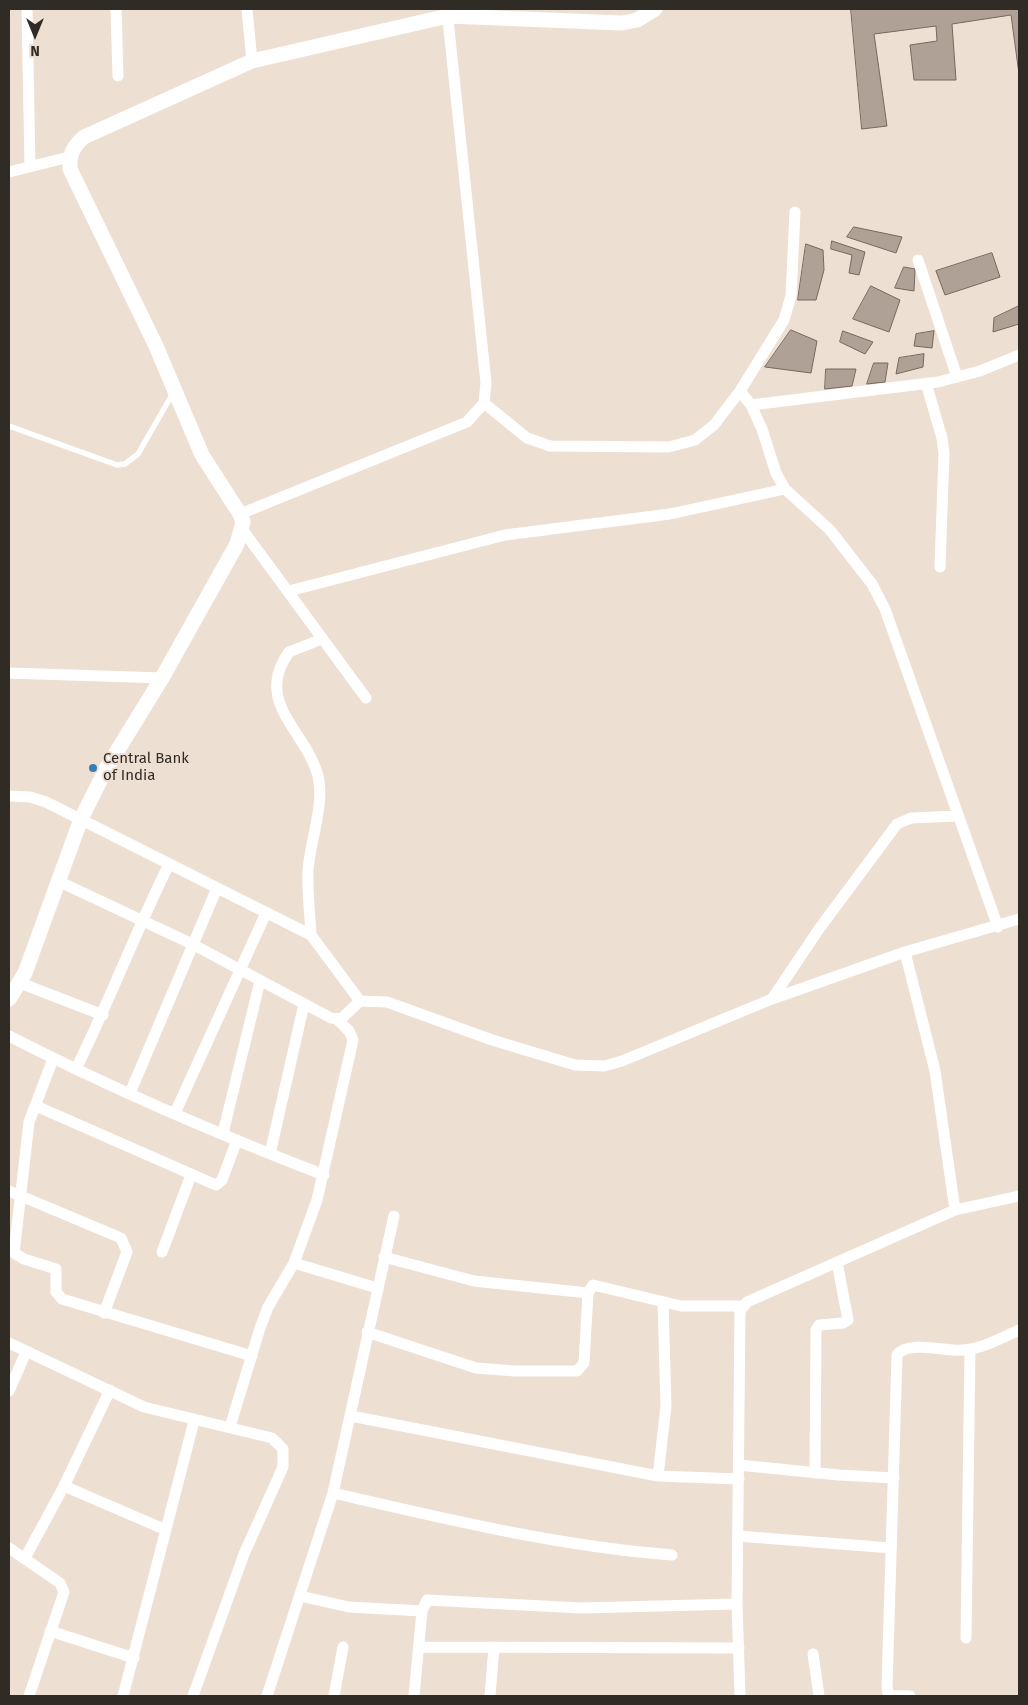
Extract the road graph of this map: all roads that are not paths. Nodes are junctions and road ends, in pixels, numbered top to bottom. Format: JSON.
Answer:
{"nodes":[{"id":1,"x":28,"y":9,"type":"edge"},
{"id":2,"x":116,"y":9,"type":"edge"},
{"id":3,"x":248,"y":9,"type":"edge"},
{"id":4,"x":655,"y":9,"type":"edge"},
{"id":5,"x":447,"y":13,"type":"edge"},
{"id":6,"x":554,"y":15,"type":"edge"},
{"id":7,"x":252,"y":61,"type":"junction"},
{"id":8,"x":118,"y":76,"type":"dead end"},
{"id":9,"x":69,"y":157,"type":"junction"},
{"id":10,"x":30,"y":166,"type":"junction"},
{"id":11,"x":9,"y":172,"type":"edge"},
{"id":12,"x":795,"y":212,"type":"dead end"},
{"id":13,"x":918,"y":260,"type":"dead end"},
{"id":14,"x":1019,"y":354,"type":"edge"},
{"id":15,"x":957,"y":377,"type":"junction"},
{"id":16,"x":926,"y":383,"type":"junction"},
{"id":17,"x":175,"y":388,"type":"junction"},
{"id":18,"x":740,"y":391,"type":"junction"},
{"id":19,"x":484,"y":403,"type":"junction"},
{"id":20,"x":751,"y":406,"type":"junction"},
{"id":21,"x":9,"y":426,"type":"edge"},
{"id":22,"x":785,"y":489,"type":"junction"},
{"id":23,"x":241,"y":522,"type":"junction"},
{"id":24,"x":940,"y":568,"type":"dead end"},
{"id":25,"x":289,"y":591,"type":"junction"},
{"id":26,"x":322,"y":639,"type":"junction"},
{"id":27,"x":9,"y":673,"type":"edge"},
{"id":28,"x":162,"y":678,"type":"junction"},
{"id":29,"x":366,"y":698,"type":"dead end"},
{"id":30,"x":9,"y":796,"type":"edge"},
{"id":31,"x":957,"y":816,"type":"junction"},
{"id":32,"x":81,"y":819,"type":"junction"},
{"id":33,"x":169,"y":864,"type":"junction"},
{"id":34,"x":58,"y":881,"type":"junction"},
{"id":35,"x":217,"y":888,"type":"junction"},
{"id":36,"x":266,"y":913,"type":"junction"},
{"id":37,"x":1019,"y":919,"type":"edge"},
{"id":38,"x":141,"y":920,"type":"junction"},
{"id":39,"x":998,"y":927,"type":"junction"},
{"id":40,"x":311,"y":935,"type":"junction"},
{"id":41,"x":192,"y":944,"type":"junction"},
{"id":42,"x":905,"y":952,"type":"junction"},
{"id":43,"x":240,"y":970,"type":"junction"},
{"id":44,"x":260,"y":981,"type":"junction"},
{"id":45,"x":20,"y":983,"type":"junction"},
{"id":46,"x":9,"y":998,"type":"edge"},
{"id":47,"x":772,"y":999,"type":"junction"},
{"id":48,"x":360,"y":1001,"type":"junction"},
{"id":49,"x":304,"y":1004,"type":"junction"},
{"id":50,"x":103,"y":1014,"type":"junction"},
{"id":51,"x":338,"y":1020,"type":"junction"},
{"id":52,"x":9,"y":1036,"type":"edge"},
{"id":53,"x":52,"y":1059,"type":"junction"},
{"id":54,"x":76,"y":1069,"type":"junction"},
{"id":55,"x":130,"y":1094,"type":"junction"},
{"id":56,"x":36,"y":1106,"type":"junction"},
{"id":57,"x":175,"y":1113,"type":"junction"},
{"id":58,"x":223,"y":1133,"type":"junction"},
{"id":59,"x":237,"y":1140,"type":"junction"},
{"id":60,"x":270,"y":1154,"type":"junction"},
{"id":61,"x":190,"y":1175,"type":"junction"},
{"id":62,"x":324,"y":1175,"type":"junction"},
{"id":63,"x":9,"y":1191,"type":"edge"},
{"id":64,"x":22,"y":1197,"type":"junction"},
{"id":65,"x":1019,"y":1198,"type":"edge"},
{"id":66,"x":955,"y":1210,"type":"junction"},
{"id":67,"x":394,"y":1216,"type":"dead end"},
{"id":68,"x":162,"y":1252,"type":"dead end"},
{"id":69,"x":384,"y":1257,"type":"junction"},
{"id":70,"x":836,"y":1262,"type":"junction"},
{"id":71,"x":294,"y":1263,"type":"junction"},
{"id":72,"x":377,"y":1288,"type":"junction"},
{"id":73,"x":588,"y":1293,"type":"junction"},
{"id":74,"x":663,"y":1303,"type":"junction"},
{"id":75,"x":742,"y":1306,"type":"junction"},
{"id":76,"x":104,"y":1313,"type":"junction"},
{"id":77,"x":1019,"y":1330,"type":"edge"},
{"id":78,"x":367,"y":1332,"type":"junction"},
{"id":79,"x":9,"y":1343,"type":"edge"},
{"id":80,"x":970,"y":1350,"type":"junction"},
{"id":81,"x":26,"y":1352,"type":"junction"},
{"id":82,"x":252,"y":1356,"type":"junction"},
{"id":83,"x":110,"y":1390,"type":"junction"},
{"id":84,"x":9,"y":1391,"type":"edge"},
{"id":85,"x":351,"y":1416,"type":"junction"},
{"id":86,"x":194,"y":1420,"type":"junction"},
{"id":87,"x":230,"y":1427,"type":"junction"},
{"id":88,"x":739,"y":1465,"type":"junction"},
{"id":89,"x":815,"y":1473,"type":"junction"},
{"id":90,"x":658,"y":1476,"type":"junction"},
{"id":91,"x":894,"y":1478,"type":"junction"},
{"id":92,"x":739,"y":1480,"type":"junction"},
{"id":93,"x":64,"y":1486,"type":"junction"},
{"id":94,"x":334,"y":1493,"type":"junction"},
{"id":95,"x":166,"y":1530,"type":"junction"},
{"id":96,"x":738,"y":1536,"type":"junction"},
{"id":97,"x":9,"y":1548,"type":"edge"},
{"id":98,"x":891,"y":1548,"type":"junction"},
{"id":99,"x":672,"y":1555,"type":"dead end"},
{"id":100,"x":25,"y":1558,"type":"junction"},
{"id":101,"x":300,"y":1596,"type":"junction"},
{"id":102,"x":737,"y":1604,"type":"junction"},
{"id":103,"x":422,"y":1611,"type":"junction"},
{"id":104,"x":50,"y":1631,"type":"junction"},
{"id":105,"x":966,"y":1638,"type":"dead end"},
{"id":106,"x":343,"y":1647,"type":"dead end"},
{"id":107,"x":420,"y":1647,"type":"junction"},
{"id":108,"x":494,"y":1647,"type":"junction"},
{"id":109,"x":739,"y":1648,"type":"junction"},
{"id":110,"x":814,"y":1654,"type":"dead end"},
{"id":111,"x":134,"y":1658,"type":"junction"},
{"id":112,"x":29,"y":1696,"type":"edge"},
{"id":113,"x":122,"y":1696,"type":"edge"},
{"id":114,"x":193,"y":1696,"type":"edge"},
{"id":115,"x":267,"y":1696,"type":"edge"},
{"id":116,"x":334,"y":1696,"type":"edge"},
{"id":117,"x":414,"y":1696,"type":"edge"},
{"id":118,"x":490,"y":1696,"type":"edge"},
{"id":119,"x":740,"y":1696,"type":"edge"},
{"id":120,"x":819,"y":1696,"type":"edge"},
{"id":121,"x":894,"y":1696,"type":"edge"},
{"id":122,"x":910,"y":1696,"type":"edge"}],
"edges":[{"from":1,"to":10,"type":"street"},
{"from":2,"to":8,"type":"street"},
{"from":3,"to":7,"type":"street"},
{"from":4,"to":6,"type":"street"},
{"from":5,"to":6,"type":"street"},
{"from":5,"to":7,"type":"street"},
{"from":5,"to":19,"type":"street"},
{"from":7,"to":9,"type":"street"},
{"from":9,"to":10,"type":"street"},
{"from":9,"to":17,"type":"street"},
{"from":10,"to":11,"type":"street"},
{"from":12,"to":18,"type":"street"},
{"from":13,"to":15,"type":"street"},
{"from":14,"to":15,"type":"street"},
{"from":15,"to":16,"type":"street"},
{"from":16,"to":20,"type":"street"},
{"from":16,"to":24,"type":"street"},
{"from":17,"to":21,"type":"lane"},
{"from":17,"to":23,"type":"street"},
{"from":18,"to":19,"type":"street"},
{"from":18,"to":20,"type":"street"},
{"from":19,"to":23,"type":"street"},
{"from":20,"to":22,"type":"street"},
{"from":22,"to":25,"type":"street"},
{"from":22,"to":31,"type":"street"},
{"from":23,"to":25,"type":"street"},
{"from":23,"to":28,"type":"street"},
{"from":25,"to":26,"type":"street"},
{"from":26,"to":29,"type":"street"},
{"from":26,"to":40,"type":"street"},
{"from":27,"to":28,"type":"street"},
{"from":28,"to":32,"type":"street"},
{"from":30,"to":32,"type":"street"},
{"from":31,"to":39,"type":"street"},
{"from":31,"to":47,"type":"street"},
{"from":32,"to":33,"type":"street"},
{"from":32,"to":34,"type":"street"},
{"from":33,"to":35,"type":"street"},
{"from":33,"to":38,"type":"street"},
{"from":34,"to":38,"type":"street"},
{"from":34,"to":45,"type":"street"},
{"from":35,"to":36,"type":"street"},
{"from":35,"to":41,"type":"street"},
{"from":36,"to":40,"type":"street"},
{"from":36,"to":43,"type":"street"},
{"from":37,"to":39,"type":"street"},
{"from":38,"to":41,"type":"street"},
{"from":38,"to":50,"type":"street"},
{"from":39,"to":42,"type":"street"},
{"from":40,"to":48,"type":"street"},
{"from":41,"to":43,"type":"street"},
{"from":41,"to":55,"type":"street"},
{"from":42,"to":47,"type":"street"},
{"from":42,"to":66,"type":"street"},
{"from":43,"to":44,"type":"street"},
{"from":43,"to":57,"type":"street"},
{"from":44,"to":49,"type":"street"},
{"from":44,"to":58,"type":"street"},
{"from":45,"to":46,"type":"street"},
{"from":45,"to":50,"type":"street"},
{"from":47,"to":48,"type":"street"},
{"from":48,"to":51,"type":"street"},
{"from":49,"to":51,"type":"street"},
{"from":49,"to":60,"type":"street"},
{"from":50,"to":54,"type":"street"},
{"from":51,"to":62,"type":"street"},
{"from":52,"to":53,"type":"street"},
{"from":53,"to":54,"type":"street"},
{"from":53,"to":56,"type":"street"},
{"from":54,"to":55,"type":"street"},
{"from":55,"to":57,"type":"street"},
{"from":56,"to":61,"type":"street"},
{"from":56,"to":64,"type":"street"},
{"from":57,"to":58,"type":"street"},
{"from":58,"to":59,"type":"street"},
{"from":59,"to":60,"type":"street"},
{"from":59,"to":61,"type":"street"},
{"from":60,"to":62,"type":"street"},
{"from":61,"to":68,"type":"street"},
{"from":62,"to":71,"type":"street"},
{"from":63,"to":64,"type":"street"},
{"from":64,"to":76,"type":"street"},
{"from":64,"to":76,"type":"street"},
{"from":65,"to":66,"type":"street"},
{"from":66,"to":70,"type":"street"},
{"from":67,"to":69,"type":"street"},
{"from":69,"to":72,"type":"street"},
{"from":69,"to":73,"type":"street"},
{"from":70,"to":75,"type":"street"},
{"from":70,"to":89,"type":"street"},
{"from":71,"to":72,"type":"street"},
{"from":71,"to":82,"type":"street"},
{"from":72,"to":78,"type":"street"},
{"from":73,"to":74,"type":"street"},
{"from":73,"to":78,"type":"street"},
{"from":74,"to":75,"type":"street"},
{"from":74,"to":90,"type":"street"},
{"from":75,"to":88,"type":"street"},
{"from":76,"to":82,"type":"street"},
{"from":77,"to":80,"type":"street"},
{"from":78,"to":85,"type":"street"},
{"from":79,"to":81,"type":"street"},
{"from":80,"to":91,"type":"street"},
{"from":80,"to":105,"type":"street"},
{"from":81,"to":83,"type":"street"},
{"from":81,"to":84,"type":"street"},
{"from":82,"to":87,"type":"street"},
{"from":83,"to":86,"type":"street"},
{"from":83,"to":93,"type":"street"},
{"from":85,"to":90,"type":"street"},
{"from":85,"to":94,"type":"street"},
{"from":86,"to":87,"type":"street"},
{"from":86,"to":95,"type":"street"},
{"from":87,"to":114,"type":"street"},
{"from":88,"to":89,"type":"street"},
{"from":88,"to":92,"type":"street"},
{"from":89,"to":91,"type":"street"},
{"from":90,"to":92,"type":"street"},
{"from":91,"to":98,"type":"street"},
{"from":92,"to":96,"type":"street"},
{"from":93,"to":95,"type":"street"},
{"from":93,"to":100,"type":"street"},
{"from":94,"to":99,"type":"street"},
{"from":94,"to":101,"type":"street"},
{"from":95,"to":111,"type":"street"},
{"from":96,"to":98,"type":"street"},
{"from":96,"to":102,"type":"street"},
{"from":97,"to":100,"type":"street"},
{"from":98,"to":121,"type":"street"},
{"from":100,"to":104,"type":"street"},
{"from":101,"to":103,"type":"street"},
{"from":101,"to":115,"type":"street"},
{"from":102,"to":103,"type":"street"},
{"from":102,"to":109,"type":"street"},
{"from":103,"to":107,"type":"street"},
{"from":104,"to":111,"type":"street"},
{"from":104,"to":112,"type":"street"},
{"from":106,"to":116,"type":"street"},
{"from":107,"to":108,"type":"street"},
{"from":107,"to":117,"type":"street"},
{"from":108,"to":109,"type":"street"},
{"from":108,"to":118,"type":"street"},
{"from":109,"to":119,"type":"street"},
{"from":110,"to":120,"type":"street"},
{"from":111,"to":113,"type":"street"},
{"from":121,"to":122,"type":"street"}]}
